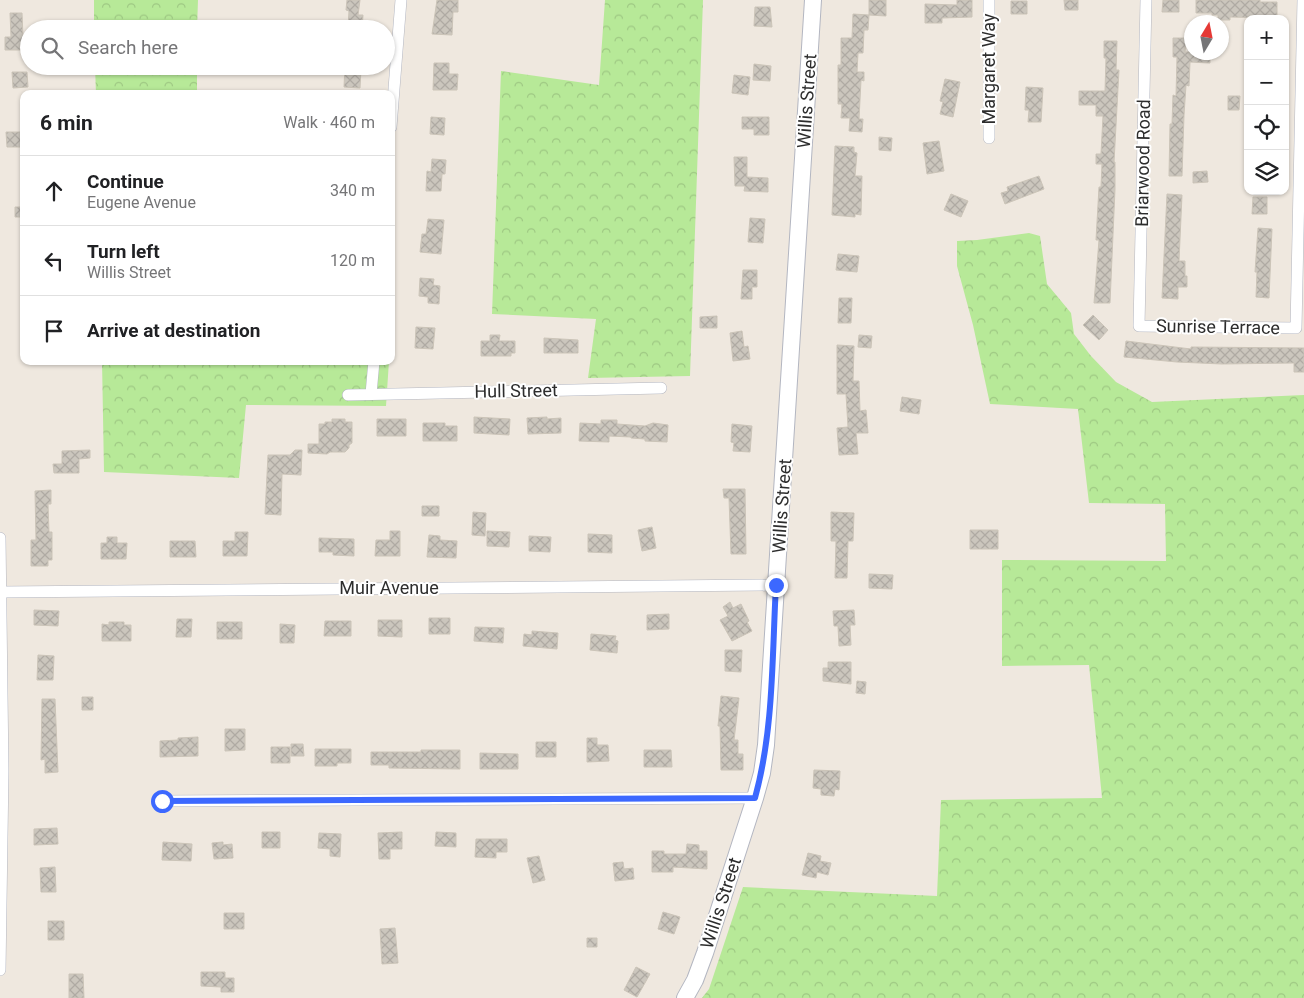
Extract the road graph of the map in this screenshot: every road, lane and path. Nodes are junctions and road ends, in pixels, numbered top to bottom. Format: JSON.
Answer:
{"nodes":[{"id":1,"x":401,"y":0,"type":"edge"},
{"id":2,"x":813,"y":0,"type":"edge"},
{"id":3,"x":989,"y":0,"type":"edge"},
{"id":4,"x":1146,"y":0,"type":"edge"},
{"id":5,"x":1303,"y":0,"type":"edge"},
{"id":6,"x":394,"y":90,"type":"edge"},
{"id":7,"x":989,"y":138,"type":"dead end"},
{"id":8,"x":1139,"y":326,"type":"joint"},
{"id":9,"x":374,"y":365,"type":"edge"},
{"id":10,"x":660,"y":388,"type":"dead end"},
{"id":11,"x":371,"y":394,"type":"junction"},
{"id":12,"x":348,"y":395,"type":"dead end"},
{"id":13,"x":0,"y":538,"type":"edge"},
{"id":14,"x":776,"y":585,"type":"junction"},
{"id":15,"x":2,"y":592,"type":"junction"},
{"id":16,"x":755,"y":798,"type":"junction"},
{"id":17,"x":162,"y":801,"type":"dead end"},
{"id":18,"x":0,"y":970,"type":"edge"},
{"id":19,"x":685,"y":998,"type":"edge"}],
"edges":[{"from":1,"to":6,"type":"street"},
{"from":2,"to":14,"type":"main road","name":"Willis Street"},
{"from":3,"to":7,"type":"street","name":"Margaret Way"},
{"from":4,"to":8,"type":"street","name":"Briarwood Road"},
{"from":5,"to":8,"type":"street","name":"Sunrise Terrace"},
{"from":9,"to":11,"type":"street"},
{"from":10,"to":11,"type":"street","name":"Hull Street"},
{"from":11,"to":12,"type":"street","name":"Hull Street"},
{"from":13,"to":15,"type":"street"},
{"from":14,"to":15,"type":"street","name":"Muir Avenue"},
{"from":14,"to":16,"type":"main road","name":"Willis Street"},
{"from":15,"to":18,"type":"street"},
{"from":16,"to":17,"type":"street"},
{"from":16,"to":19,"type":"main road","name":"Willis Street"}]}
